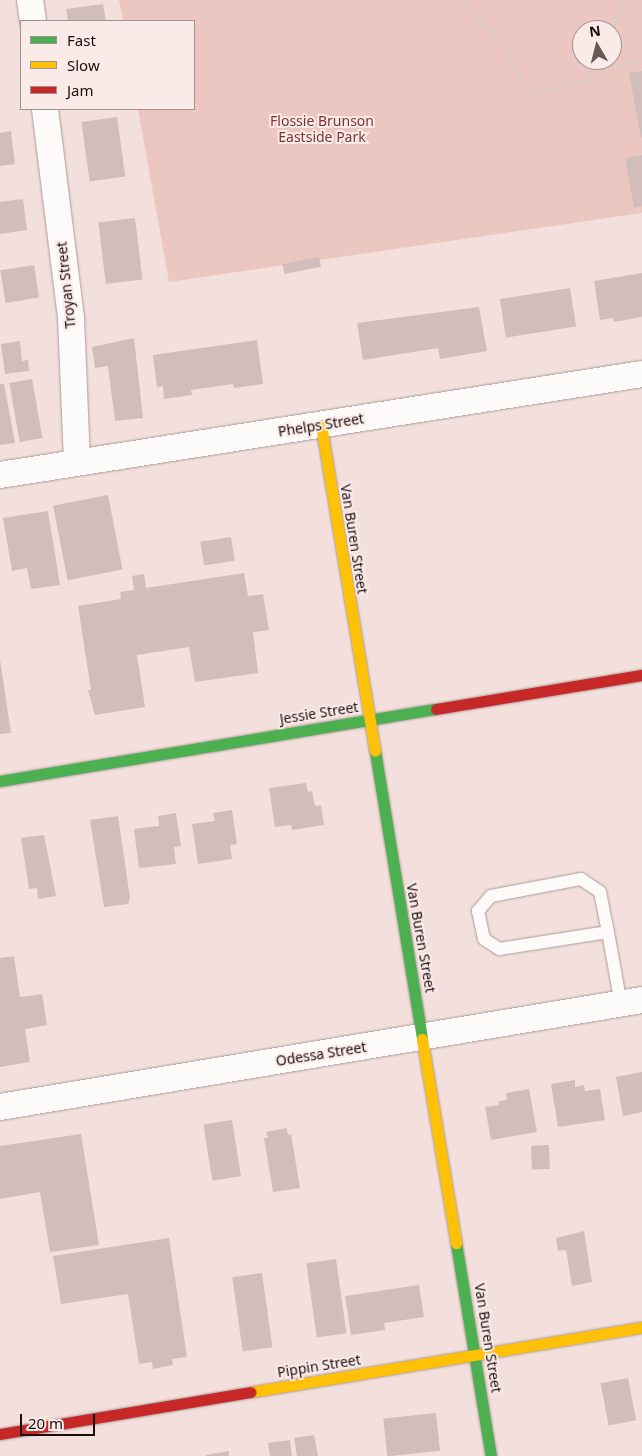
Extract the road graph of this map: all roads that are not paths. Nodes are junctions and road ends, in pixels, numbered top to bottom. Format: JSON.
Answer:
{"nodes":[{"id":1,"x":30,"y":0,"type":"edge"},
{"id":2,"x":33,"y":20,"type":"edge"},
{"id":3,"x":45,"y":110,"type":"edge"},
{"id":4,"x":642,"y":374,"type":"edge"},
{"id":5,"x":321,"y":425,"type":"junction"},
{"id":6,"x":77,"y":462,"type":"junction"},
{"id":7,"x":0,"y":475,"type":"edge"},
{"id":8,"x":642,"y":676,"type":"edge"},
{"id":9,"x":368,"y":720,"type":"junction"},
{"id":10,"x":0,"y":781,"type":"edge"},
{"id":11,"x":608,"y":932,"type":"junction"},
{"id":12,"x":631,"y":1002,"type":"edge"},
{"id":13,"x":423,"y":1038,"type":"junction"},
{"id":14,"x":0,"y":1107,"type":"edge"},
{"id":15,"x":642,"y":1327,"type":"edge"},
{"id":16,"x":476,"y":1355,"type":"junction"},
{"id":17,"x":0,"y":1434,"type":"edge"},
{"id":18,"x":492,"y":1456,"type":"edge"}],
"edges":[{"from":1,"to":2,"type":"street"},
{"from":3,"to":6,"type":"street","name":"Troyan Street"},
{"from":4,"to":5,"type":"street","name":"Phelps Street"},
{"from":5,"to":6,"type":"street","name":"Phelps Street"},
{"from":5,"to":9,"type":"street","name":"Van Buren Street"},
{"from":6,"to":7,"type":"street","name":"Phelps Street"},
{"from":8,"to":9,"type":"street","name":"Jessie Street"},
{"from":9,"to":10,"type":"street","name":"Jessie Street"},
{"from":9,"to":13,"type":"street","name":"Van Buren Street"},
{"from":11,"to":11,"type":"lane"},
{"from":11,"to":12,"type":"lane"},
{"from":12,"to":13,"type":"street","name":"Odessa Street"},
{"from":13,"to":14,"type":"street","name":"Odessa Street"},
{"from":13,"to":16,"type":"street","name":"Van Buren Street"},
{"from":15,"to":16,"type":"street","name":"Pippin Street"},
{"from":16,"to":17,"type":"street","name":"Pippin Street"},
{"from":16,"to":18,"type":"street","name":"Van Buren Street"}]}
